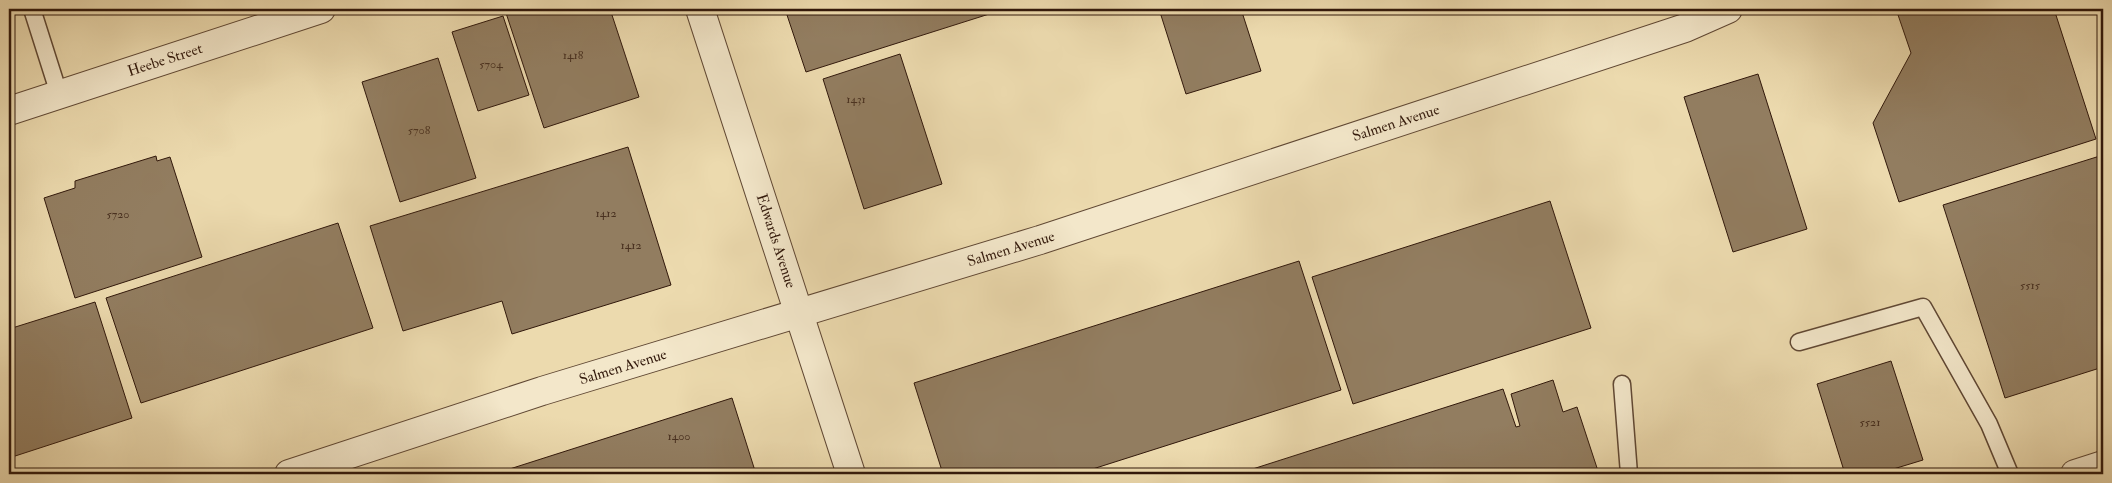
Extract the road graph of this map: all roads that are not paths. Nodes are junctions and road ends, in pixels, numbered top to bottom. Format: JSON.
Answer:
{"nodes":[{"id":1,"x":32,"y":9,"type":"edge"},
{"id":2,"x":322,"y":9,"type":"edge"},
{"id":3,"x":700,"y":9,"type":"edge"},
{"id":4,"x":1728,"y":9,"type":"edge"},
{"id":5,"x":59,"y":94,"type":"junction"},
{"id":6,"x":9,"y":111,"type":"edge"},
{"id":7,"x":800,"y":313,"type":"junction"},
{"id":8,"x":1799,"y":342,"type":"dead end"},
{"id":9,"x":1622,"y":384,"type":"dead end"},
{"id":10,"x":2103,"y":465,"type":"edge"},
{"id":11,"x":338,"y":467,"type":"edge"},
{"id":12,"x":289,"y":474,"type":"edge"},
{"id":13,"x":852,"y":474,"type":"edge"},
{"id":14,"x":1629,"y":474,"type":"edge"},
{"id":15,"x":2010,"y":474,"type":"edge"},
{"id":16,"x":2075,"y":474,"type":"edge"}],
"edges":[{"from":1,"to":5,"type":"lane"},
{"from":2,"to":5,"type":"street","name":"Heebe Street"},
{"from":3,"to":7,"type":"street","name":"Edwards Avenue"},
{"from":4,"to":7,"type":"street","name":"Salmen Avenue"},
{"from":5,"to":6,"type":"street","name":"Heebe Street"},
{"from":7,"to":11,"type":"street","name":"Salmen Avenue"},
{"from":7,"to":13,"type":"street","name":"Edwards Avenue"},
{"from":8,"to":15,"type":"lane"},
{"from":9,"to":14,"type":"lane"},
{"from":10,"to":16,"type":"street"},
{"from":11,"to":12,"type":"street","name":"Salmen Avenue"}]}
